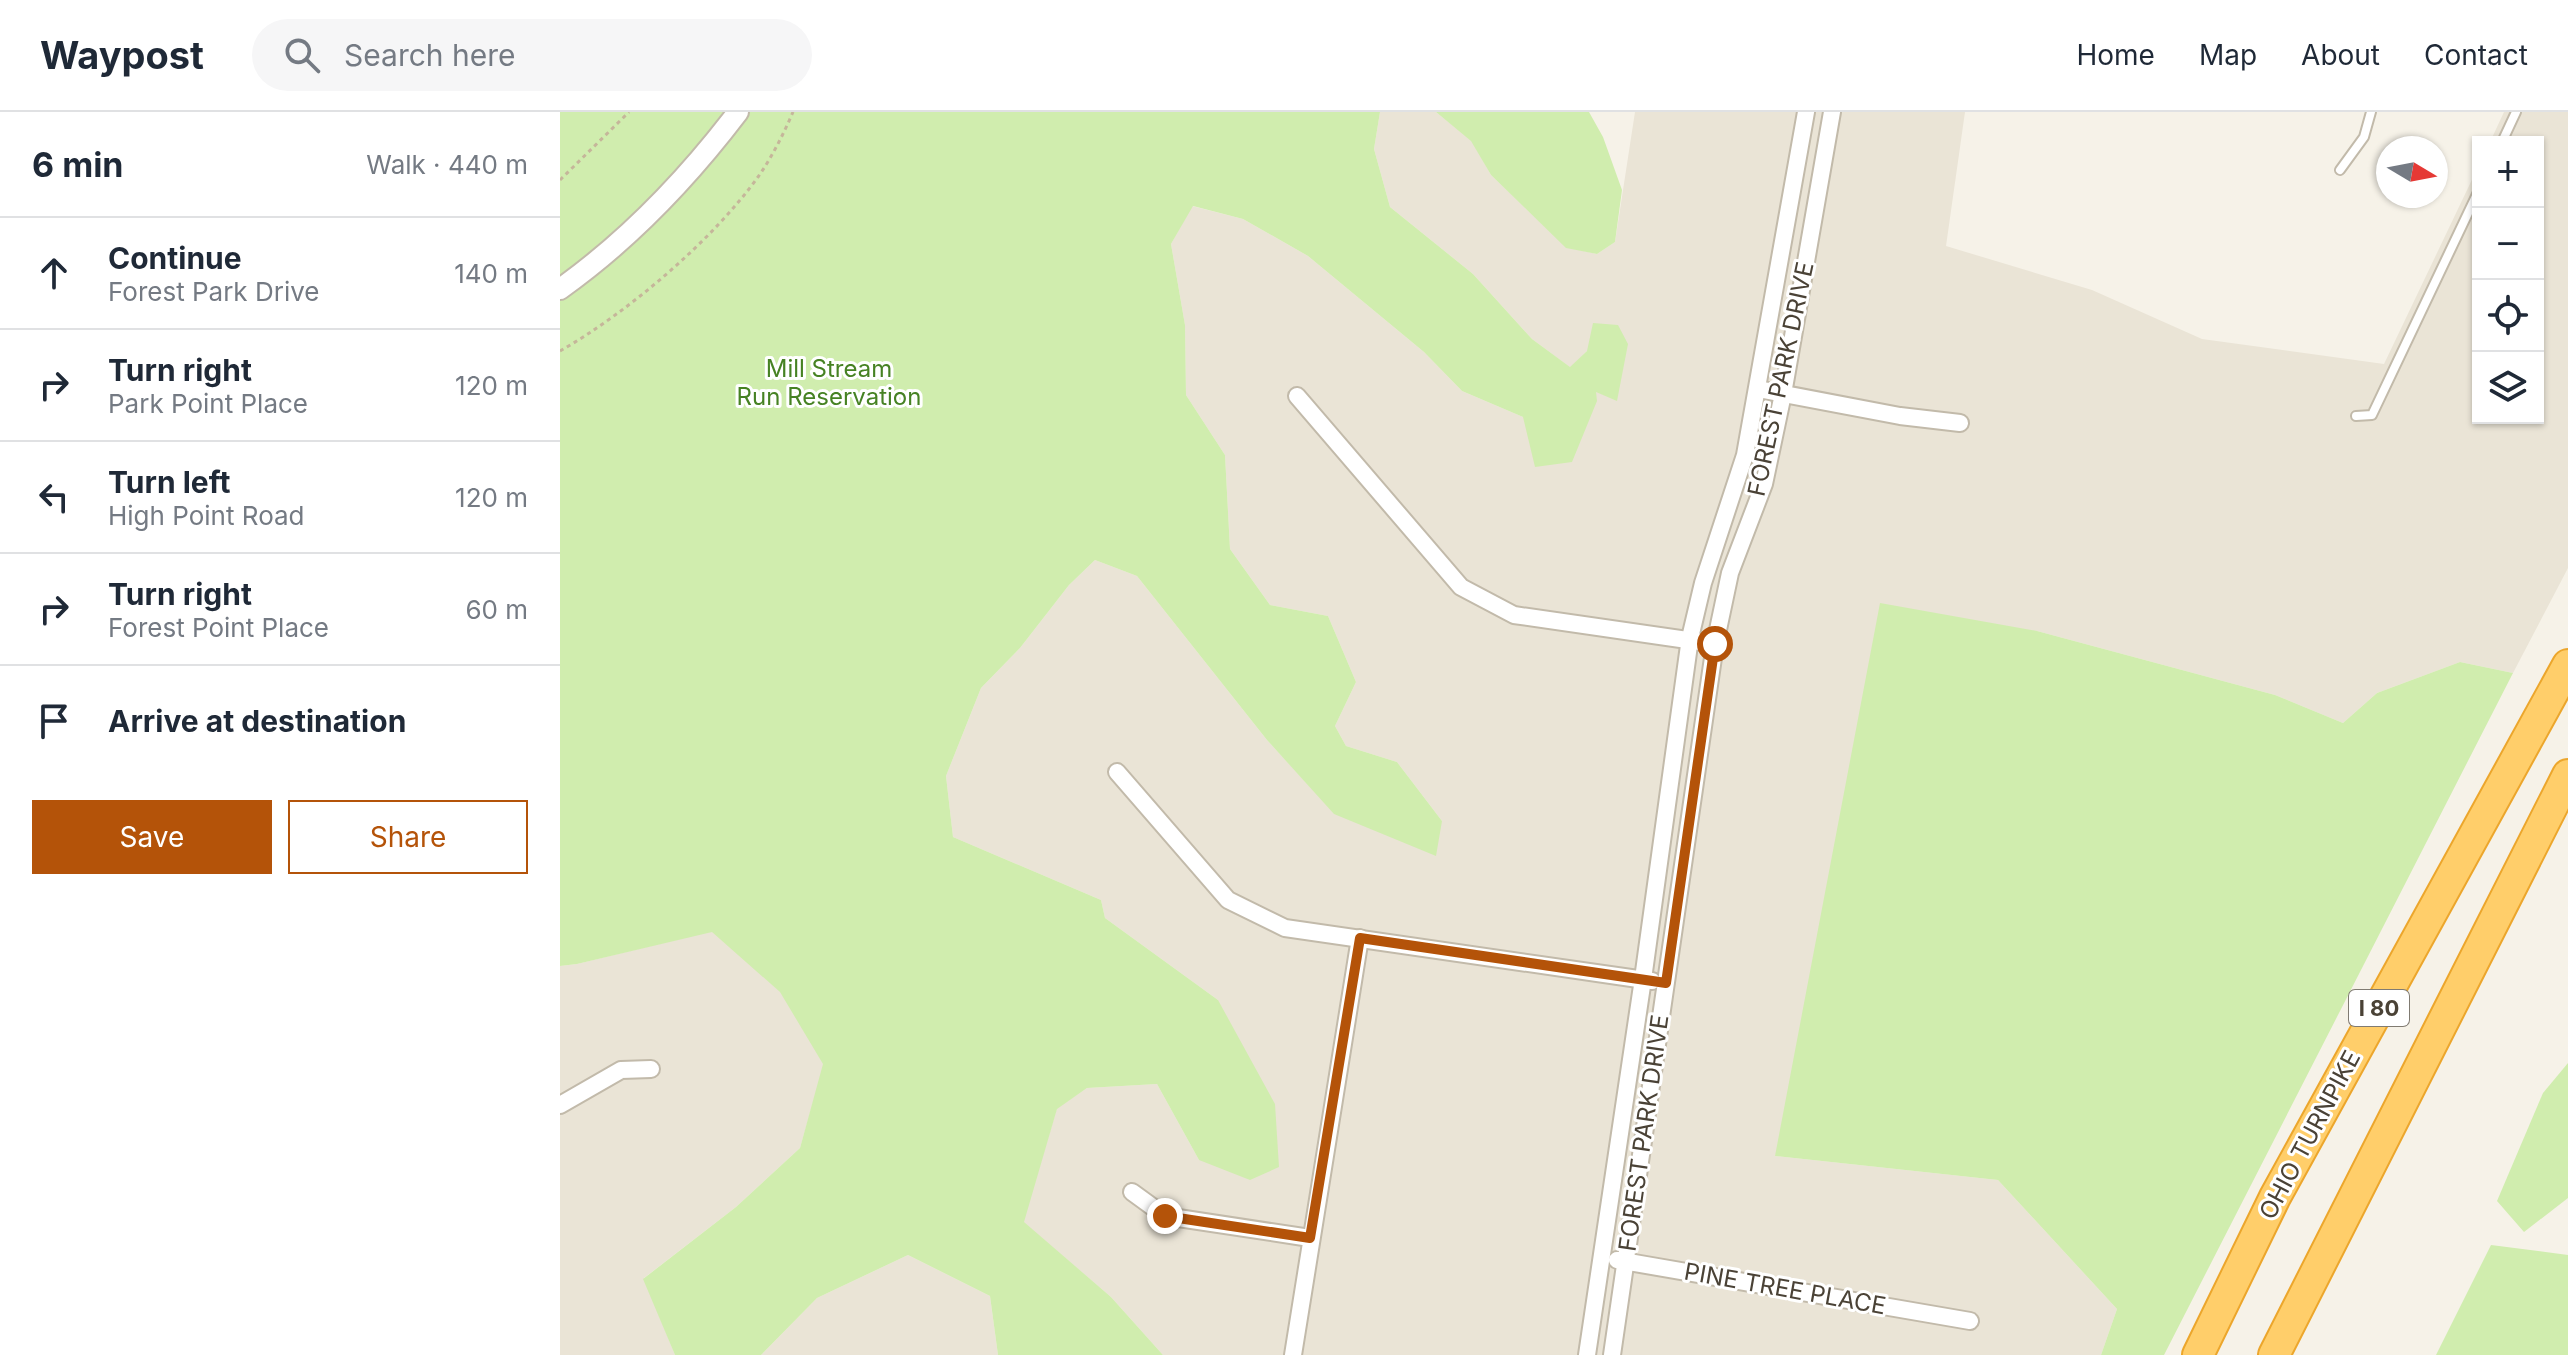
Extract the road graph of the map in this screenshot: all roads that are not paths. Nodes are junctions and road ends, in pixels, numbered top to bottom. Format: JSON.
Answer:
{"nodes":[{"id":1,"x":738,"y":112,"type":"edge"},
{"id":2,"x":1806,"y":112,"type":"edge"},
{"id":3,"x":1832,"y":112,"type":"edge"},
{"id":4,"x":2371,"y":112,"type":"edge"},
{"id":5,"x":2516,"y":112,"type":"edge"},
{"id":6,"x":2505,"y":136,"type":"edge"},
{"id":7,"x":2340,"y":170,"type":"dead end"},
{"id":8,"x":2472,"y":205,"type":"edge"},
{"id":9,"x":560,"y":289,"type":"edge"},
{"id":10,"x":1758,"y":389,"type":"junction"},
{"id":11,"x":1783,"y":394,"type":"junction"},
{"id":12,"x":1297,"y":396,"type":"dead end"},
{"id":13,"x":2356,"y":416,"type":"dead end"},
{"id":14,"x":1960,"y":423,"type":"dead end"},
{"id":15,"x":1690,"y":638,"type":"junction"},
{"id":16,"x":1715,"y":644,"type":"junction"},
{"id":17,"x":2568,"y":665,"type":"edge"},
{"id":18,"x":1117,"y":772,"type":"dead end"},
{"id":19,"x":2568,"y":775,"type":"edge"},
{"id":20,"x":1360,"y":938,"type":"junction"},
{"id":21,"x":1643,"y":979,"type":"junction"},
{"id":22,"x":1666,"y":983,"type":"junction"},
{"id":23,"x":651,"y":1069,"type":"dead end"},
{"id":24,"x":560,"y":1105,"type":"edge"},
{"id":25,"x":1132,"y":1192,"type":"dead end"},
{"id":26,"x":1310,"y":1238,"type":"junction"},
{"id":27,"x":1600,"y":1259,"type":"junction"},
{"id":28,"x":1626,"y":1261,"type":"junction"},
{"id":29,"x":1970,"y":1321,"type":"dead end"},
{"id":30,"x":1293,"y":1355,"type":"edge"},
{"id":31,"x":1587,"y":1355,"type":"edge"},
{"id":32,"x":1612,"y":1355,"type":"edge"},
{"id":33,"x":2198,"y":1355,"type":"edge"},
{"id":34,"x":2274,"y":1355,"type":"edge"}],
"edges":[{"from":1,"to":9,"type":"street"},
{"from":2,"to":10,"type":"street","name":"FOREST PARK DRIVE"},
{"from":3,"to":11,"type":"street","name":"FOREST PARK DRIVE"},
{"from":4,"to":7,"type":"lane"},
{"from":5,"to":6,"type":"lane"},
{"from":8,"to":13,"type":"lane"},
{"from":10,"to":11,"type":"street"},
{"from":10,"to":15,"type":"street","name":"FOREST PARK DRIVE"},
{"from":11,"to":14,"type":"street"},
{"from":11,"to":16,"type":"street","name":"FOREST PARK DRIVE"},
{"from":12,"to":15,"type":"street"},
{"from":15,"to":16,"type":"street"},
{"from":15,"to":21,"type":"street","name":"FOREST PARK DRIVE"},
{"from":16,"to":22,"type":"street","name":"FOREST PARK DRIVE"},
{"from":17,"to":33,"type":"highway","name":"OHIO TURNPIKE","number":"I 80"},
{"from":18,"to":20,"type":"street"},
{"from":19,"to":34,"type":"highway","number":"I 80"},
{"from":20,"to":21,"type":"street"},
{"from":20,"to":26,"type":"street"},
{"from":21,"to":22,"type":"street"},
{"from":21,"to":27,"type":"street","name":"FOREST PARK DRIVE"},
{"from":22,"to":28,"type":"street","name":"FOREST PARK DRIVE"},
{"from":23,"to":24,"type":"street"},
{"from":25,"to":26,"type":"street"},
{"from":26,"to":30,"type":"street"},
{"from":27,"to":28,"type":"street","name":"PINE TREE PLACE"},
{"from":27,"to":31,"type":"street","name":"FOREST PARK DRIVE"},
{"from":28,"to":29,"type":"street","name":"PINE TREE PLACE"},
{"from":28,"to":32,"type":"street","name":"FOREST PARK DRIVE"}]}
